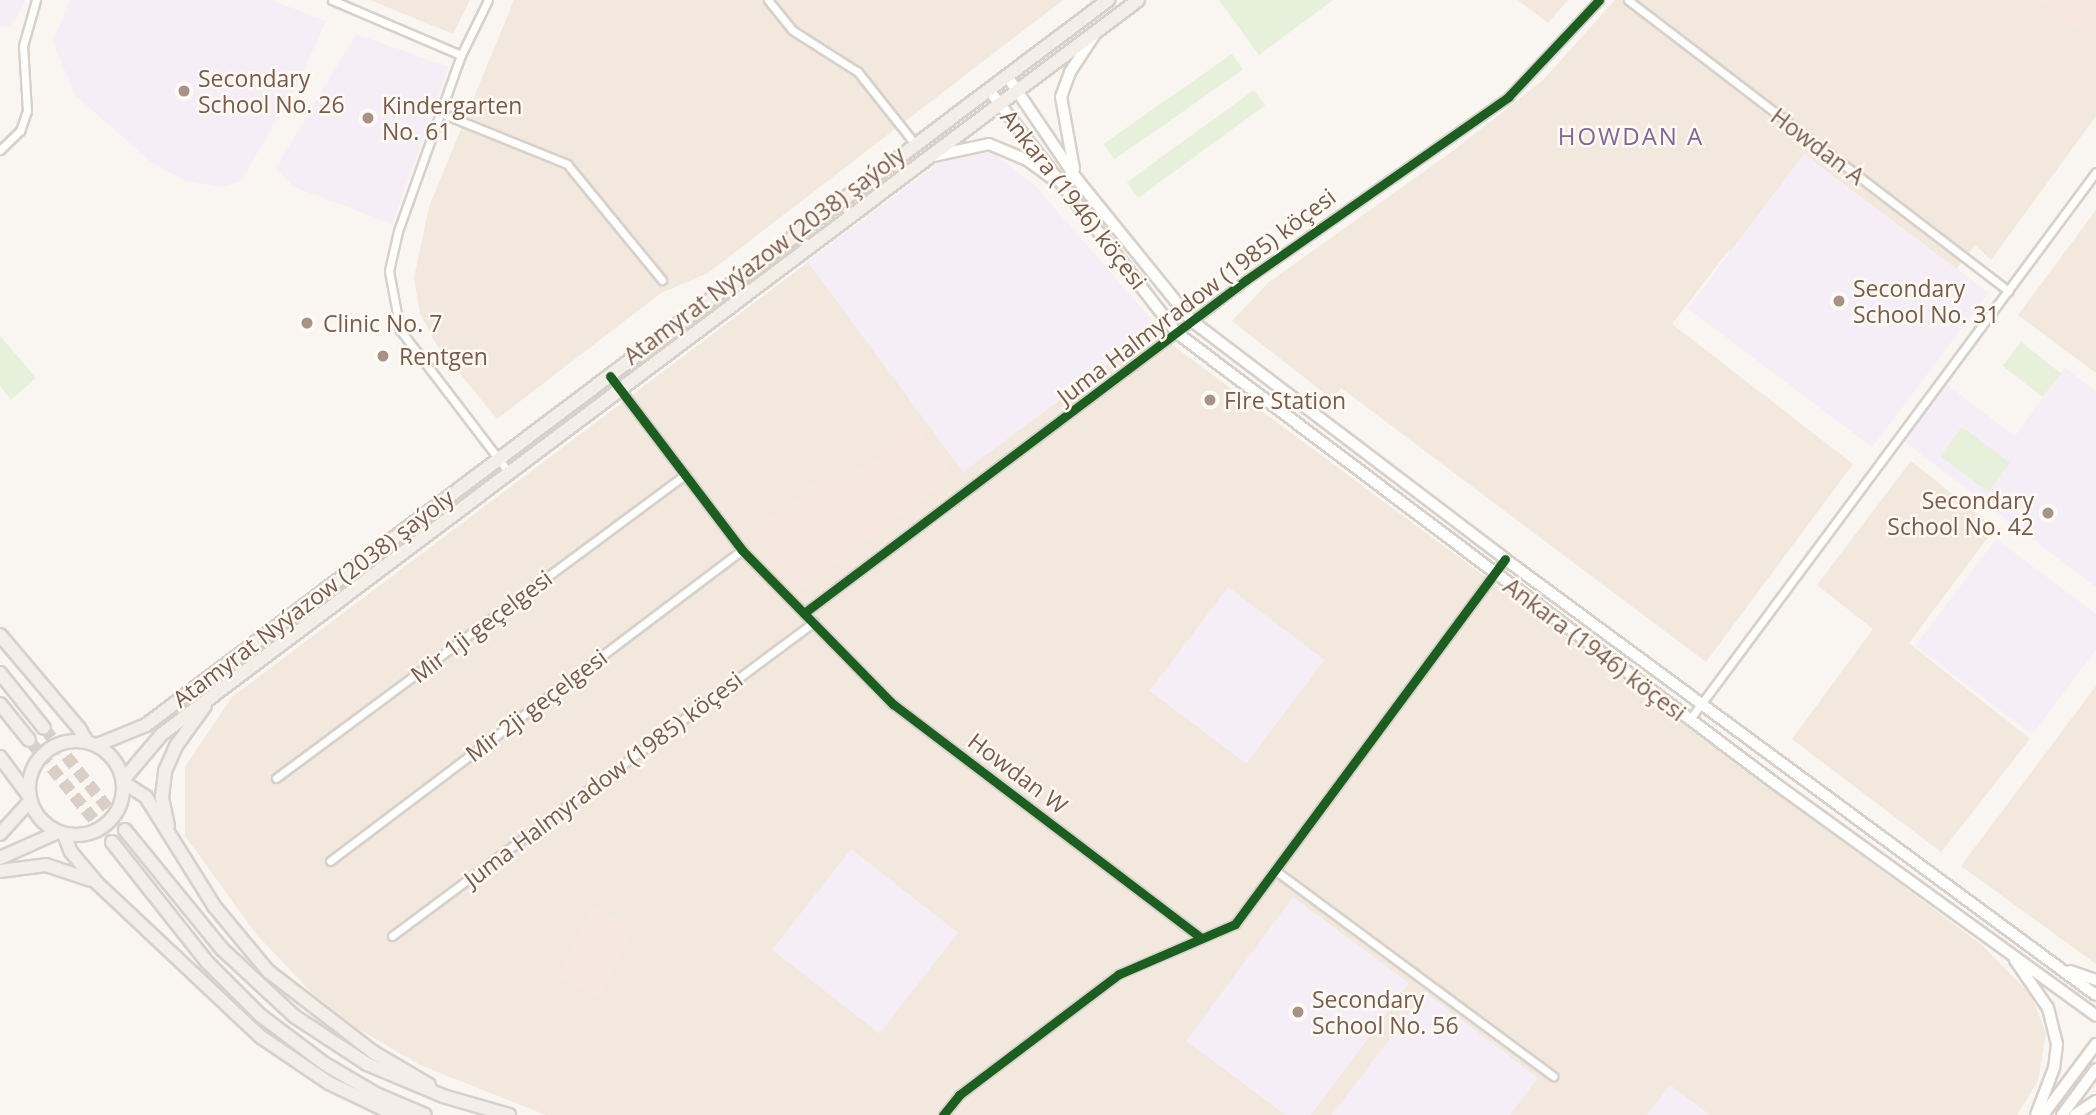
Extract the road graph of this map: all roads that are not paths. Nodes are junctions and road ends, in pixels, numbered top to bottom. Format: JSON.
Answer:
{"nodes":[{"id":1,"x":36,"y":0,"type":"edge"},
{"id":2,"x":332,"y":0,"type":"edge"},
{"id":3,"x":488,"y":0,"type":"edge"},
{"id":4,"x":768,"y":0,"type":"edge"},
{"id":5,"x":1108,"y":0,"type":"edge"},
{"id":6,"x":1138,"y":0,"type":"edge"},
{"id":7,"x":1599,"y":0,"type":"edge"},
{"id":8,"x":1628,"y":0,"type":"edge"},
{"id":9,"x":1097,"y":31,"type":"junction"},
{"id":10,"x":461,"y":55,"type":"junction"},
{"id":11,"x":1007,"y":76,"type":"junction"},
{"id":12,"x":989,"y":90,"type":"junction"},
{"id":13,"x":1017,"y":90,"type":"junction"},
{"id":14,"x":1000,"y":104,"type":"junction"},
{"id":15,"x":441,"y":113,"type":"junction"},
{"id":16,"x":915,"y":144,"type":"junction"},
{"id":17,"x":0,"y":150,"type":"edge"},
{"id":18,"x":927,"y":158,"type":"junction"},
{"id":19,"x":2096,"y":173,"type":"edge"},
{"id":20,"x":1076,"y":178,"type":"junction"},
{"id":21,"x":1065,"y":187,"type":"junction"},
{"id":22,"x":662,"y":280,"type":"dead end"},
{"id":23,"x":2008,"y":291,"type":"junction"},
{"id":24,"x":1192,"y":321,"type":"junction"},
{"id":25,"x":1177,"y":333,"type":"junction"},
{"id":26,"x":610,"y":376,"type":"junction"},
{"id":27,"x":619,"y":388,"type":"junction"},
{"id":28,"x":499,"y":461,"type":"junction"},
{"id":29,"x":510,"y":474,"type":"junction"},
{"id":30,"x":686,"y":474,"type":"junction"},
{"id":31,"x":742,"y":550,"type":"junction"},
{"id":32,"x":1505,"y":559,"type":"junction"},
{"id":33,"x":1494,"y":573,"type":"junction"},
{"id":34,"x":804,"y":612,"type":"junction"},
{"id":35,"x":814,"y":622,"type":"junction"},
{"id":36,"x":0,"y":635,"type":"edge"},
{"id":37,"x":0,"y":673,"type":"edge"},
{"id":38,"x":208,"y":702,"type":"junction"},
{"id":39,"x":0,"y":704,"type":"edge"},
{"id":40,"x":1701,"y":704,"type":"junction"},
{"id":41,"x":1690,"y":719,"type":"junction"},
{"id":42,"x":44,"y":728,"type":"tunnel mouth"},
{"id":43,"x":29,"y":740,"type":"tunnel mouth"},
{"id":44,"x":92,"y":744,"type":"junction"},
{"id":45,"x":0,"y":757,"type":"edge"},
{"id":46,"x":276,"y":778,"type":"dead end"},
{"id":47,"x":123,"y":781,"type":"junction"},
{"id":48,"x":30,"y":799,"type":"junction"},
{"id":49,"x":125,"y":830,"type":"tunnel mouth"},
{"id":50,"x":61,"y":833,"type":"junction"},
{"id":51,"x":170,"y":833,"type":"junction"},
{"id":52,"x":0,"y":834,"type":"edge"},
{"id":53,"x":112,"y":842,"type":"tunnel mouth"},
{"id":54,"x":0,"y":858,"type":"edge"},
{"id":55,"x":330,"y":861,"type":"dead end"},
{"id":56,"x":0,"y":871,"type":"edge"},
{"id":57,"x":1276,"y":871,"type":"junction"},
{"id":58,"x":97,"y":883,"type":"junction"},
{"id":59,"x":392,"y":936,"type":"dead end"},
{"id":60,"x":1200,"y":937,"type":"junction"},
{"id":61,"x":2007,"y":950,"type":"junction"},
{"id":62,"x":2058,"y":966,"type":"junction"},
{"id":63,"x":2096,"y":980,"type":"edge"},
{"id":64,"x":2096,"y":995,"type":"edge"},
{"id":65,"x":2096,"y":1016,"type":"edge"},
{"id":66,"x":2096,"y":1044,"type":"edge"},
{"id":67,"x":2096,"y":1069,"type":"edge"},
{"id":68,"x":1553,"y":1076,"type":"dead end"},
{"id":69,"x":443,"y":1096,"type":"junction"},
{"id":70,"x":2096,"y":1101,"type":"edge"},
{"id":71,"x":406,"y":1115,"type":"edge"},
{"id":72,"x":425,"y":1115,"type":"edge"},
{"id":73,"x":509,"y":1115,"type":"edge"},
{"id":74,"x":943,"y":1115,"type":"edge"},
{"id":75,"x":2036,"y":1115,"type":"edge"},
{"id":76,"x":2043,"y":1115,"type":"edge"},
{"id":77,"x":2062,"y":1115,"type":"edge"},
{"id":78,"x":2076,"y":1115,"type":"edge"}],
"edges":[{"from":1,"to":17,"type":"street"},
{"from":2,"to":10,"type":"street"},
{"from":3,"to":10,"type":"street"},
{"from":4,"to":16,"type":"street"},
{"from":5,"to":11,"type":"main road","name":"Atamyrat Nyýazow (2038) şaýoly"},
{"from":6,"to":9,"type":"main road","name":"Atamyrat Nyýazow (2038) şaýoly"},
{"from":7,"to":24,"type":"street","name":"Juma Halmyradow (1985) köçesi"},
{"from":8,"to":23,"type":"street","name":"Howdan A"},
{"from":9,"to":13,"type":"main road","name":"Atamyrat Nyýazow (2038) şaýoly"},
{"from":9,"to":20,"type":"main road"},
{"from":10,"to":15,"type":"street"},
{"from":11,"to":12,"type":"main road","name":"Atamyrat Nyýazow (2038) şaýoly"},
{"from":11,"to":13,"type":"main road","name":"Ankara (1946) köçesi"},
{"from":12,"to":14,"type":"main road","name":"Ankara (1946) köçesi"},
{"from":12,"to":16,"type":"main road","name":"Atamyrat Nyýazow (2038) şaýoly"},
{"from":13,"to":14,"type":"main road","name":"Atamyrat Nyýazow (2038) şaýoly"},
{"from":13,"to":20,"type":"main road","name":"Ankara (1946) köçesi"},
{"from":14,"to":18,"type":"main road","name":"Atamyrat Nyýazow (2038) şaýoly"},
{"from":14,"to":21,"type":"main road","name":"Ankara (1946) köçesi"},
{"from":15,"to":22,"type":"street"},
{"from":15,"to":28,"type":"street"},
{"from":16,"to":26,"type":"main road","name":"Atamyrat Nyýazow (2038) şaýoly"},
{"from":18,"to":21,"type":"main road"},
{"from":18,"to":27,"type":"main road","name":"Atamyrat Nyýazow (2038) şaýoly"},
{"from":19,"to":23,"type":"street"},
{"from":20,"to":24,"type":"main road","name":"Ankara (1946) köçesi"},
{"from":21,"to":25,"type":"main road","name":"Ankara (1946) köçesi"},
{"from":23,"to":40,"type":"street"},
{"from":24,"to":25,"type":"street","name":"Juma Halmyradow (1985) köçesi"},
{"from":24,"to":32,"type":"main road","name":"Ankara (1946) köçesi"},
{"from":25,"to":33,"type":"main road","name":"Ankara (1946) köçesi"},
{"from":25,"to":34,"type":"street","name":"Juma Halmyradow (1985) köçesi"},
{"from":26,"to":27,"type":"street","name":"Howdan W"},
{"from":26,"to":28,"type":"main road","name":"Atamyrat Nyýazow (2038) şaýoly"},
{"from":27,"to":29,"type":"main road","name":"Atamyrat Nyýazow (2038) şaýoly"},
{"from":27,"to":30,"type":"street","name":"Howdan W"},
{"from":28,"to":29,"type":"street"},
{"from":28,"to":44,"type":"main road","name":"Atamyrat Nyýazow (2038) şaýoly"},
{"from":29,"to":38,"type":"main road","name":"Atamyrat Nyýazow (2038) şaýoly"},
{"from":30,"to":31,"type":"street","name":"Howdan W"},
{"from":30,"to":46,"type":"street","name":"Mir 1ji geçelgesi"},
{"from":31,"to":34,"type":"street","name":"Howdan W"},
{"from":31,"to":55,"type":"street","name":"Mir 2ji geçelgesi"},
{"from":32,"to":33,"type":"street"},
{"from":32,"to":40,"type":"main road","name":"Ankara (1946) köçesi"},
{"from":33,"to":41,"type":"main road","name":"Ankara (1946) köçesi"},
{"from":33,"to":57,"type":"street"},
{"from":34,"to":35,"type":"street","name":"Howdan W"},
{"from":35,"to":59,"type":"street","name":"Juma Halmyradow (1985) köçesi"},
{"from":35,"to":60,"type":"street","name":"Howdan W"},
{"from":36,"to":44,"type":"main road"},
{"from":37,"to":42,"type":"main road"},
{"from":38,"to":47,"type":"main road","name":"Atamyrat Nyýazow (2038) şaýoly"},
{"from":38,"to":51,"type":"main road"},
{"from":39,"to":43,"type":"main road"},
{"from":40,"to":41,"type":"street"},
{"from":40,"to":62,"type":"main road","name":"Ankara (1946) köçesi"},
{"from":41,"to":61,"type":"main road","name":"Ankara (1946) köçesi"},
{"from":44,"to":47,"type":"main road"},
{"from":44,"to":48,"type":"main road"},
{"from":45,"to":48,"type":"main road"},
{"from":47,"to":50,"type":"main road"},
{"from":47,"to":51,"type":"main road"},
{"from":48,"to":50,"type":"main road"},
{"from":48,"to":52,"type":"main road"},
{"from":49,"to":69,"type":"main road"},
{"from":50,"to":54,"type":"main road"},
{"from":50,"to":58,"type":"main road"},
{"from":51,"to":69,"type":"main road"},
{"from":53,"to":72,"type":"main road"},
{"from":56,"to":58,"type":"main road"},
{"from":57,"to":60,"type":"street"},
{"from":57,"to":68,"type":"street"},
{"from":58,"to":71,"type":"main road"},
{"from":60,"to":74,"type":"street"},
{"from":61,"to":65,"type":"main road","name":"Ankara (1946) köçesi"},
{"from":61,"to":75,"type":"main road"},
{"from":62,"to":63,"type":"main road"},
{"from":62,"to":64,"type":"main road","name":"Ankara (1946) köçesi"},
{"from":66,"to":76,"type":"main road"},
{"from":67,"to":77,"type":"main road"},
{"from":69,"to":73,"type":"main road"},
{"from":70,"to":78,"type":"main road"}]}
